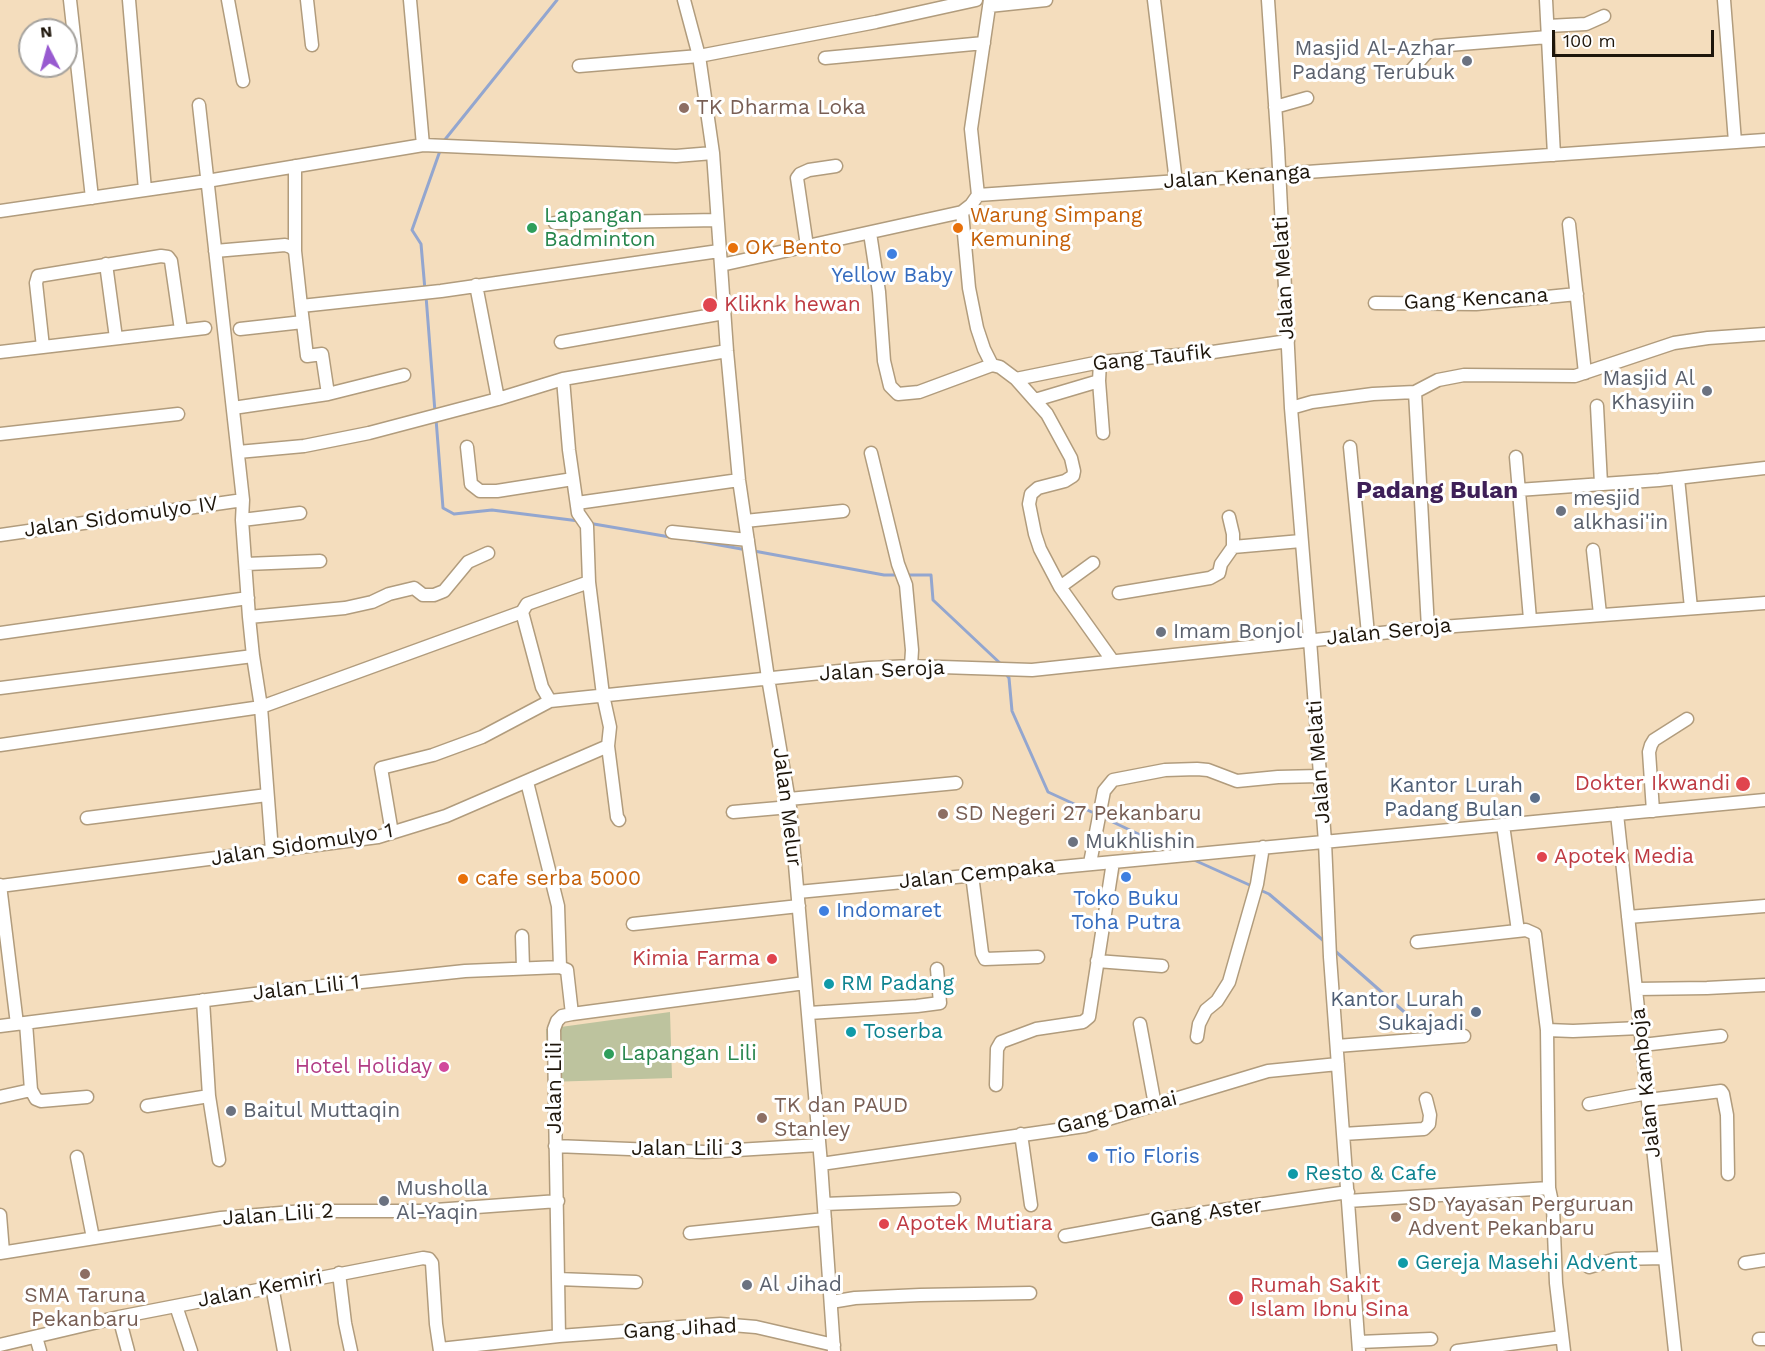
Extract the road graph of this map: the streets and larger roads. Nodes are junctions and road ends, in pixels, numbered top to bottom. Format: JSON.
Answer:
{"nodes":[{"id":1,"x":70,"y":0,"type":"edge"},
{"id":2,"x":129,"y":0,"type":"edge"},
{"id":3,"x":228,"y":0,"type":"edge"},
{"id":4,"x":307,"y":0,"type":"edge"},
{"id":5,"x":410,"y":0,"type":"edge"},
{"id":6,"x":684,"y":0,"type":"edge"},
{"id":7,"x":976,"y":0,"type":"edge"},
{"id":8,"x":1046,"y":0,"type":"edge"},
{"id":9,"x":1154,"y":0,"type":"edge"},
{"id":10,"x":1268,"y":0,"type":"edge"},
{"id":11,"x":1545,"y":0,"type":"edge"},
{"id":12,"x":1724,"y":0,"type":"edge"},
{"id":13,"x":990,"y":3,"type":"edge"},
{"id":14,"x":1604,"y":16,"type":"dead end"},
{"id":15,"x":1548,"y":31,"type":"junction"},
{"id":16,"x":984,"y":43,"type":"junction"},
{"id":17,"x":312,"y":45,"type":"dead end"},
{"id":18,"x":699,"y":56,"type":"junction"},
{"id":19,"x":825,"y":58,"type":"dead end"},
{"id":20,"x":579,"y":66,"type":"dead end"},
{"id":21,"x":1410,"y":72,"type":"dead end"},
{"id":22,"x":243,"y":81,"type":"dead end"},
{"id":23,"x":1307,"y":98,"type":"dead end"},
{"id":24,"x":199,"y":105,"type":"dead end"},
{"id":25,"x":1275,"y":107,"type":"junction"},
{"id":26,"x":1765,"y":140,"type":"edge"},
{"id":27,"x":1735,"y":142,"type":"junction"},
{"id":28,"x":429,"y":145,"type":"junction"},
{"id":29,"x":713,"y":153,"type":"junction"},
{"id":30,"x":1554,"y":155,"type":"junction"},
{"id":31,"x":295,"y":166,"type":"junction"},
{"id":32,"x":836,"y":166,"type":"dead end"},
{"id":33,"x":1279,"y":174,"type":"junction"},
{"id":34,"x":207,"y":181,"type":"junction"},
{"id":35,"x":1176,"y":182,"type":"junction"},
{"id":36,"x":145,"y":190,"type":"junction"},
{"id":37,"x":978,"y":195,"type":"junction"},
{"id":38,"x":92,"y":198,"type":"junction"},
{"id":39,"x":0,"y":211,"type":"edge"},
{"id":40,"x":962,"y":212,"type":"junction"},
{"id":41,"x":717,"y":220,"type":"junction"},
{"id":42,"x":555,"y":222,"type":"dead end"},
{"id":43,"x":1569,"y":224,"type":"dead end"},
{"id":44,"x":870,"y":233,"type":"junction"},
{"id":45,"x":807,"y":246,"type":"junction"},
{"id":46,"x":215,"y":250,"type":"junction"},
{"id":47,"x":719,"y":251,"type":"junction"},
{"id":48,"x":295,"y":252,"type":"junction"},
{"id":49,"x":106,"y":264,"type":"junction"},
{"id":50,"x":721,"y":264,"type":"junction"},
{"id":51,"x":476,"y":285,"type":"junction"},
{"id":52,"x":1576,"y":294,"type":"junction"},
{"id":53,"x":1375,"y":303,"type":"dead end"},
{"id":54,"x":301,"y":306,"type":"junction"},
{"id":55,"x":724,"y":313,"type":"junction"},
{"id":56,"x":303,"y":322,"type":"junction"},
{"id":57,"x":205,"y":327,"type":"dead end"},
{"id":58,"x":240,"y":329,"type":"dead end"},
{"id":59,"x":181,"y":330,"type":"junction"},
{"id":60,"x":1765,"y":334,"type":"edge"},
{"id":61,"x":116,"y":338,"type":"junction"},
{"id":62,"x":1288,"y":341,"type":"junction"},
{"id":63,"x":561,"y":342,"type":"dead end"},
{"id":64,"x":43,"y":347,"type":"junction"},
{"id":65,"x":727,"y":351,"type":"junction"},
{"id":66,"x":0,"y":352,"type":"edge"},
{"id":67,"x":1100,"y":362,"type":"junction"},
{"id":68,"x":996,"y":366,"type":"junction"},
{"id":69,"x":1585,"y":373,"type":"junction"},
{"id":70,"x":404,"y":375,"type":"dead end"},
{"id":71,"x":563,"y":379,"type":"junction"},
{"id":72,"x":1016,"y":379,"type":"junction"},
{"id":73,"x":1099,"y":381,"type":"junction"},
{"id":74,"x":1415,"y":392,"type":"junction"},
{"id":75,"x":328,"y":394,"type":"junction"},
{"id":76,"x":498,"y":399,"type":"junction"},
{"id":77,"x":1035,"y":400,"type":"junction"},
{"id":78,"x":1597,"y":406,"type":"dead end"},
{"id":79,"x":233,"y":408,"type":"junction"},
{"id":80,"x":1291,"y":408,"type":"junction"},
{"id":81,"x":178,"y":414,"type":"dead end"},
{"id":82,"x":1103,"y":433,"type":"dead end"},
{"id":83,"x":0,"y":434,"type":"edge"},
{"id":84,"x":466,"y":447,"type":"dead end"},
{"id":85,"x":1350,"y":447,"type":"dead end"},
{"id":86,"x":238,"y":452,"type":"junction"},
{"id":87,"x":871,"y":453,"type":"dead end"},
{"id":88,"x":1516,"y":457,"type":"dead end"},
{"id":89,"x":1765,"y":468,"type":"edge"},
{"id":90,"x":1678,"y":478,"type":"junction"},
{"id":91,"x":573,"y":479,"type":"junction"},
{"id":92,"x":739,"y":480,"type":"junction"},
{"id":93,"x":1601,"y":484,"type":"junction"},
{"id":94,"x":1518,"y":490,"type":"junction"},
{"id":95,"x":243,"y":500,"type":"junction"},
{"id":96,"x":578,"y":508,"type":"junction"},
{"id":97,"x":843,"y":512,"type":"dead end"},
{"id":98,"x":300,"y":513,"type":"dead end"},
{"id":99,"x":1228,"y":517,"type":"dead end"},
{"id":100,"x":242,"y":520,"type":"junction"},
{"id":101,"x":745,"y":521,"type":"junction"},
{"id":102,"x":672,"y":532,"type":"dead end"},
{"id":103,"x":0,"y":535,"type":"edge"},
{"id":104,"x":1301,"y":540,"type":"junction"},
{"id":105,"x":748,"y":543,"type":"junction"},
{"id":106,"x":1233,"y":548,"type":"junction"},
{"id":107,"x":1593,"y":550,"type":"dead end"},
{"id":108,"x":488,"y":553,"type":"dead end"},
{"id":109,"x":320,"y":561,"type":"dead end"},
{"id":110,"x":1093,"y":563,"type":"dead end"},
{"id":111,"x":246,"y":564,"type":"junction"},
{"id":112,"x":589,"y":582,"type":"junction"},
{"id":113,"x":1060,"y":587,"type":"junction"},
{"id":114,"x":1119,"y":593,"type":"dead end"},
{"id":115,"x":248,"y":598,"type":"junction"},
{"id":116,"x":1765,"y":603,"type":"edge"},
{"id":117,"x":1691,"y":608,"type":"junction"},
{"id":118,"x":522,"y":612,"type":"junction"},
{"id":119,"x":1600,"y":614,"type":"junction"},
{"id":120,"x":249,"y":617,"type":"junction"},
{"id":121,"x":1530,"y":619,"type":"junction"},
{"id":122,"x":1428,"y":628,"type":"junction"},
{"id":123,"x":0,"y":633,"type":"edge"},
{"id":124,"x":1368,"y":634,"type":"junction"},
{"id":125,"x":1310,"y":640,"type":"junction"},
{"id":126,"x":253,"y":656,"type":"junction"},
{"id":127,"x":1112,"y":660,"type":"junction"},
{"id":128,"x":911,"y":666,"type":"junction"},
{"id":129,"x":768,"y":678,"type":"junction"},
{"id":130,"x":0,"y":688,"type":"edge"},
{"id":131,"x":603,"y":695,"type":"junction"},
{"id":132,"x":550,"y":701,"type":"junction"},
{"id":133,"x":261,"y":707,"type":"junction"},
{"id":134,"x":1687,"y":718,"type":"dead end"},
{"id":135,"x":0,"y":745,"type":"edge"},
{"id":136,"x":608,"y":746,"type":"junction"},
{"id":137,"x":1320,"y":776,"type":"junction"},
{"id":138,"x":527,"y":782,"type":"junction"},
{"id":139,"x":956,"y":783,"type":"dead end"},
{"id":140,"x":267,"y":795,"type":"junction"},
{"id":141,"x":1765,"y":800,"type":"edge"},
{"id":142,"x":790,"y":803,"type":"junction"},
{"id":143,"x":1653,"y":811,"type":"junction"},
{"id":144,"x":734,"y":812,"type":"dead end"},
{"id":145,"x":1617,"y":814,"type":"junction"},
{"id":146,"x":87,"y":818,"type":"dead end"},
{"id":147,"x":619,"y":820,"type":"dead end"},
{"id":148,"x":1503,"y":825,"type":"junction"},
{"id":149,"x":392,"y":833,"type":"junction"},
{"id":150,"x":1325,"y":842,"type":"junction"},
{"id":151,"x":1263,"y":847,"type":"junction"},
{"id":152,"x":272,"y":851,"type":"junction"},
{"id":153,"x":1113,"y":862,"type":"junction"},
{"id":154,"x":1090,"y":863,"type":"junction"},
{"id":155,"x":972,"y":875,"type":"junction"},
{"id":156,"x":0,"y":886,"type":"edge"},
{"id":157,"x":798,"y":892,"type":"junction"},
{"id":158,"x":799,"y":906,"type":"junction"},
{"id":159,"x":1765,"y":906,"type":"edge"},
{"id":160,"x":1628,"y":917,"type":"junction"},
{"id":161,"x":633,"y":924,"type":"dead end"},
{"id":162,"x":1518,"y":931,"type":"junction"},
{"id":163,"x":522,"y":936,"type":"dead end"},
{"id":164,"x":1417,"y":942,"type":"dead end"},
{"id":165,"x":1038,"y":957,"type":"dead end"},
{"id":166,"x":1096,"y":961,"type":"junction"},
{"id":167,"x":1162,"y":966,"type":"dead end"},
{"id":168,"x":560,"y":967,"type":"junction"},
{"id":169,"x":523,"y":968,"type":"junction"},
{"id":170,"x":937,"y":969,"type":"dead end"},
{"id":171,"x":806,"y":983,"type":"junction"},
{"id":172,"x":1765,"y":985,"type":"edge"},
{"id":173,"x":1636,"y":989,"type":"junction"},
{"id":174,"x":203,"y":1000,"type":"junction"},
{"id":175,"x":809,"y":1013,"type":"junction"},
{"id":176,"x":572,"y":1014,"type":"junction"},
{"id":177,"x":22,"y":1023,"type":"junction"},
{"id":178,"x":1140,"y":1024,"type":"dead end"},
{"id":179,"x":0,"y":1026,"type":"edge"},
{"id":180,"x":1640,"y":1028,"type":"junction"},
{"id":181,"x":1547,"y":1030,"type":"junction"},
{"id":182,"x":1464,"y":1036,"type":"dead end"},
{"id":183,"x":1721,"y":1036,"type":"dead end"},
{"id":184,"x":1197,"y":1038,"type":"dead end"},
{"id":185,"x":1337,"y":1046,"type":"junction"},
{"id":186,"x":1642,"y":1046,"type":"junction"},
{"id":187,"x":1338,"y":1064,"type":"junction"},
{"id":188,"x":996,"y":1085,"type":"dead end"},
{"id":189,"x":32,"y":1090,"type":"junction"},
{"id":190,"x":209,"y":1096,"type":"junction"},
{"id":191,"x":1648,"y":1096,"type":"junction"},
{"id":192,"x":0,"y":1097,"type":"edge"},
{"id":193,"x":87,"y":1098,"type":"dead end"},
{"id":194,"x":1426,"y":1099,"type":"dead end"},
{"id":195,"x":1590,"y":1104,"type":"dead end"},
{"id":196,"x":1155,"y":1105,"type":"junction"},
{"id":197,"x":147,"y":1106,"type":"dead end"},
{"id":198,"x":1021,"y":1134,"type":"junction"},
{"id":199,"x":1343,"y":1134,"type":"junction"},
{"id":200,"x":819,"y":1145,"type":"junction"},
{"id":201,"x":555,"y":1146,"type":"junction"},
{"id":202,"x":77,"y":1157,"type":"dead end"},
{"id":203,"x":219,"y":1160,"type":"dead end"},
{"id":204,"x":821,"y":1164,"type":"junction"},
{"id":205,"x":1728,"y":1174,"type":"dead end"},
{"id":206,"x":1549,"y":1188,"type":"junction"},
{"id":207,"x":1348,"y":1196,"type":"junction"},
{"id":208,"x":954,"y":1199,"type":"dead end"},
{"id":209,"x":558,"y":1201,"type":"junction"},
{"id":210,"x":824,"y":1204,"type":"junction"},
{"id":211,"x":1030,"y":1205,"type":"dead end"},
{"id":212,"x":0,"y":1215,"type":"edge"},
{"id":213,"x":825,"y":1219,"type":"junction"},
{"id":214,"x":690,"y":1233,"type":"dead end"},
{"id":215,"x":1065,"y":1236,"type":"dead end"},
{"id":216,"x":93,"y":1238,"type":"junction"},
{"id":217,"x":2,"y":1253,"type":"edge"},
{"id":218,"x":1665,"y":1258,"type":"junction"},
{"id":219,"x":1765,"y":1260,"type":"edge"},
{"id":220,"x":1744,"y":1263,"type":"dead end"},
{"id":221,"x":1589,"y":1267,"type":"dead end"},
{"id":222,"x":339,"y":1274,"type":"junction"},
{"id":223,"x":558,"y":1279,"type":"junction"},
{"id":224,"x":636,"y":1282,"type":"dead end"},
{"id":225,"x":272,"y":1286,"type":"junction"},
{"id":226,"x":1030,"y":1293,"type":"dead end"},
{"id":227,"x":831,"y":1302,"type":"junction"},
{"id":228,"x":176,"y":1306,"type":"junction"},
{"id":229,"x":119,"y":1317,"type":"junction"},
{"id":230,"x":560,"y":1336,"type":"junction"},
{"id":231,"x":36,"y":1337,"type":"junction"},
{"id":232,"x":1562,"y":1337,"type":"junction"},
{"id":233,"x":1431,"y":1339,"type":"dead end"},
{"id":234,"x":0,"y":1345,"type":"edge"},
{"id":235,"x":1359,"y":1346,"type":"edge"},
{"id":236,"x":834,"y":1348,"type":"edge"},
{"id":237,"x":440,"y":1350,"type":"edge"},
{"id":238,"x":40,"y":1351,"type":"edge"},
{"id":239,"x":128,"y":1351,"type":"edge"},
{"id":240,"x":191,"y":1351,"type":"edge"},
{"id":241,"x":284,"y":1351,"type":"edge"},
{"id":242,"x":351,"y":1351,"type":"edge"},
{"id":243,"x":1457,"y":1351,"type":"edge"},
{"id":244,"x":1564,"y":1351,"type":"edge"},
{"id":245,"x":1675,"y":1351,"type":"edge"}],
"edges":[{"from":1,"to":38,"type":"street"},
{"from":2,"to":36,"type":"street"},
{"from":3,"to":22,"type":"street"},
{"from":4,"to":17,"type":"street"},
{"from":5,"to":28,"type":"street"},
{"from":6,"to":18,"type":"street","name":"Jalan Melur"},
{"from":7,"to":18,"type":"street"},
{"from":8,"to":13,"type":"street"},
{"from":9,"to":35,"type":"street"},
{"from":10,"to":25,"type":"street","name":"Jalan Melati"},
{"from":11,"to":15,"type":"street"},
{"from":12,"to":27,"type":"street"},
{"from":13,"to":16,"type":"street"},
{"from":14,"to":15,"type":"street"},
{"from":15,"to":21,"type":"street"},
{"from":15,"to":30,"type":"street"},
{"from":16,"to":19,"type":"street"},
{"from":16,"to":37,"type":"street"},
{"from":18,"to":20,"type":"street"},
{"from":18,"to":29,"type":"street","name":"Jalan Melur"},
{"from":23,"to":25,"type":"street"},
{"from":24,"to":34,"type":"street"},
{"from":25,"to":33,"type":"street","name":"Jalan Melati"},
{"from":26,"to":27,"type":"street","name":"Jalan Kenanga"},
{"from":27,"to":30,"type":"street","name":"Jalan Kenanga"},
{"from":28,"to":29,"type":"street"},
{"from":28,"to":31,"type":"street"},
{"from":29,"to":41,"type":"street","name":"Jalan Melur"},
{"from":30,"to":33,"type":"street","name":"Jalan Kenanga"},
{"from":31,"to":34,"type":"street"},
{"from":31,"to":48,"type":"street"},
{"from":32,"to":45,"type":"street"},
{"from":33,"to":35,"type":"street","name":"Jalan Kenanga"},
{"from":33,"to":62,"type":"street","name":"Jalan Melati"},
{"from":34,"to":36,"type":"street"},
{"from":34,"to":46,"type":"street"},
{"from":35,"to":37,"type":"street","name":"Jalan Kenanga"},
{"from":36,"to":38,"type":"street"},
{"from":37,"to":40,"type":"street"},
{"from":38,"to":39,"type":"street"},
{"from":40,"to":44,"type":"street"},
{"from":40,"to":68,"type":"street"},
{"from":41,"to":42,"type":"street"},
{"from":41,"to":47,"type":"street","name":"Jalan Melur"},
{"from":43,"to":52,"type":"street"},
{"from":44,"to":45,"type":"street"},
{"from":44,"to":68,"type":"street"},
{"from":45,"to":50,"type":"street"},
{"from":46,"to":48,"type":"street"},
{"from":46,"to":79,"type":"street"},
{"from":47,"to":50,"type":"street","name":"Jalan Melur"},
{"from":47,"to":51,"type":"street"},
{"from":48,"to":54,"type":"street"},
{"from":49,"to":59,"type":"street"},
{"from":49,"to":61,"type":"street"},
{"from":49,"to":64,"type":"street"},
{"from":50,"to":55,"type":"street","name":"Jalan Melur"},
{"from":51,"to":54,"type":"street"},
{"from":51,"to":76,"type":"street"},
{"from":52,"to":53,"type":"street","name":"Gang Kencana"},
{"from":52,"to":69,"type":"street"},
{"from":54,"to":56,"type":"street"},
{"from":55,"to":63,"type":"street"},
{"from":55,"to":65,"type":"street","name":"Jalan Melur"},
{"from":56,"to":58,"type":"street"},
{"from":56,"to":75,"type":"street"},
{"from":57,"to":59,"type":"street"},
{"from":59,"to":61,"type":"street"},
{"from":60,"to":69,"type":"street"},
{"from":61,"to":64,"type":"street"},
{"from":62,"to":67,"type":"street","name":"Gang Taufik"},
{"from":62,"to":80,"type":"street","name":"Jalan Melati"},
{"from":64,"to":66,"type":"street"},
{"from":65,"to":71,"type":"street"},
{"from":65,"to":92,"type":"street","name":"Jalan Melur"},
{"from":67,"to":72,"type":"street","name":"Gang Taufik"},
{"from":67,"to":73,"type":"street"},
{"from":68,"to":72,"type":"street"},
{"from":69,"to":74,"type":"street"},
{"from":70,"to":75,"type":"street"},
{"from":71,"to":76,"type":"street"},
{"from":71,"to":91,"type":"street"},
{"from":72,"to":77,"type":"street"},
{"from":73,"to":77,"type":"street"},
{"from":73,"to":82,"type":"street"},
{"from":74,"to":80,"type":"street"},
{"from":74,"to":122,"type":"street"},
{"from":75,"to":79,"type":"street"},
{"from":76,"to":86,"type":"street"},
{"from":77,"to":113,"type":"street"},
{"from":78,"to":93,"type":"street"},
{"from":79,"to":86,"type":"street"},
{"from":80,"to":104,"type":"street","name":"Jalan Melati"},
{"from":81,"to":83,"type":"street"},
{"from":84,"to":91,"type":"street"},
{"from":85,"to":124,"type":"street"},
{"from":86,"to":95,"type":"street"},
{"from":87,"to":128,"type":"street"},
{"from":88,"to":94,"type":"street"},
{"from":89,"to":90,"type":"street"},
{"from":90,"to":93,"type":"street"},
{"from":90,"to":117,"type":"street"},
{"from":91,"to":96,"type":"street"},
{"from":92,"to":96,"type":"street"},
{"from":92,"to":101,"type":"street","name":"Jalan Melur"},
{"from":93,"to":94,"type":"street"},
{"from":94,"to":121,"type":"street"},
{"from":95,"to":100,"type":"street"},
{"from":95,"to":103,"type":"street","name":"Jalan Sidomulyo IV"},
{"from":96,"to":112,"type":"street"},
{"from":97,"to":101,"type":"street"},
{"from":98,"to":100,"type":"street"},
{"from":99,"to":106,"type":"street"},
{"from":100,"to":111,"type":"street"},
{"from":101,"to":105,"type":"street","name":"Jalan Melur"},
{"from":102,"to":105,"type":"street"},
{"from":104,"to":106,"type":"street"},
{"from":104,"to":125,"type":"street","name":"Jalan Melati"},
{"from":105,"to":129,"type":"street","name":"Jalan Melur"},
{"from":106,"to":114,"type":"street"},
{"from":107,"to":119,"type":"street"},
{"from":108,"to":120,"type":"street"},
{"from":109,"to":111,"type":"street"},
{"from":110,"to":113,"type":"street"},
{"from":111,"to":115,"type":"street"},
{"from":112,"to":118,"type":"street"},
{"from":112,"to":131,"type":"street"},
{"from":113,"to":127,"type":"street"},
{"from":115,"to":120,"type":"street"},
{"from":115,"to":123,"type":"street"},
{"from":116,"to":117,"type":"street","name":"Jalan Seroja"},
{"from":117,"to":119,"type":"street","name":"Jalan Seroja"},
{"from":118,"to":132,"type":"street"},
{"from":118,"to":133,"type":"street"},
{"from":119,"to":121,"type":"street","name":"Jalan Seroja"},
{"from":120,"to":126,"type":"street"},
{"from":121,"to":122,"type":"street","name":"Jalan Seroja"},
{"from":122,"to":124,"type":"street","name":"Jalan Seroja"},
{"from":124,"to":125,"type":"street","name":"Jalan Seroja"},
{"from":125,"to":127,"type":"street","name":"Jalan Seroja"},
{"from":125,"to":137,"type":"street","name":"Jalan Melati"},
{"from":126,"to":130,"type":"street"},
{"from":126,"to":133,"type":"street"},
{"from":127,"to":128,"type":"street","name":"Jalan Seroja"},
{"from":128,"to":129,"type":"street","name":"Jalan Seroja"},
{"from":129,"to":131,"type":"street","name":"Jalan Seroja"},
{"from":129,"to":142,"type":"street","name":"Jalan Melur"},
{"from":131,"to":132,"type":"street","name":"Jalan Seroja"},
{"from":131,"to":136,"type":"street"},
{"from":132,"to":149,"type":"street"},
{"from":133,"to":135,"type":"street"},
{"from":133,"to":140,"type":"street"},
{"from":134,"to":143,"type":"street"},
{"from":136,"to":138,"type":"street","name":"Jalan Sidomulyo 1"},
{"from":136,"to":147,"type":"street"},
{"from":137,"to":150,"type":"street","name":"Jalan Melati"},
{"from":137,"to":154,"type":"street"},
{"from":138,"to":149,"type":"street","name":"Jalan Sidomulyo 1"},
{"from":138,"to":168,"type":"street"},
{"from":139,"to":142,"type":"street"},
{"from":140,"to":146,"type":"street"},
{"from":140,"to":152,"type":"street"},
{"from":141,"to":143,"type":"street","name":"Jalan Cempaka"},
{"from":142,"to":144,"type":"street"},
{"from":142,"to":157,"type":"street","name":"Jalan Melur"},
{"from":143,"to":145,"type":"street","name":"Jalan Cempaka"},
{"from":145,"to":148,"type":"street","name":"Jalan Cempaka"},
{"from":145,"to":160,"type":"street","name":"Jalan Kamboja"},
{"from":148,"to":150,"type":"street","name":"Jalan Cempaka"},
{"from":148,"to":162,"type":"street"},
{"from":149,"to":152,"type":"street","name":"Jalan Sidomulyo 1"},
{"from":150,"to":151,"type":"street","name":"Jalan Cempaka"},
{"from":150,"to":185,"type":"street","name":"Jalan Melati"},
{"from":151,"to":153,"type":"street","name":"Jalan Cempaka"},
{"from":151,"to":184,"type":"street"},
{"from":152,"to":156,"type":"street","name":"Jalan Sidomulyo 1"},
{"from":153,"to":154,"type":"street","name":"Jalan Cempaka"},
{"from":153,"to":166,"type":"street"},
{"from":154,"to":155,"type":"street","name":"Jalan Cempaka"},
{"from":155,"to":157,"type":"street","name":"Jalan Cempaka"},
{"from":155,"to":165,"type":"street"},
{"from":156,"to":177,"type":"street"},
{"from":157,"to":158,"type":"street","name":"Jalan Melur"},
{"from":158,"to":161,"type":"street"},
{"from":158,"to":171,"type":"street","name":"Jalan Melur"},
{"from":159,"to":160,"type":"street"},
{"from":160,"to":173,"type":"street","name":"Jalan Kamboja"},
{"from":162,"to":164,"type":"street"},
{"from":162,"to":181,"type":"street"},
{"from":163,"to":169,"type":"street"},
{"from":166,"to":167,"type":"street"},
{"from":166,"to":188,"type":"street"},
{"from":168,"to":169,"type":"street","name":"Jalan Lili 1"},
{"from":168,"to":176,"type":"street"},
{"from":169,"to":174,"type":"street","name":"Jalan Lili 1"},
{"from":170,"to":175,"type":"street"},
{"from":171,"to":175,"type":"street","name":"Jalan Melur"},
{"from":171,"to":176,"type":"street","name":"Jalan Lili"},
{"from":172,"to":173,"type":"street"},
{"from":173,"to":180,"type":"street","name":"Jalan Kamboja"},
{"from":174,"to":177,"type":"street","name":"Jalan Lili 1"},
{"from":174,"to":190,"type":"street"},
{"from":175,"to":200,"type":"street","name":"Jalan Melur"},
{"from":176,"to":201,"type":"street","name":"Jalan Lili"},
{"from":177,"to":179,"type":"street","name":"Jalan Lili 1"},
{"from":177,"to":189,"type":"street"},
{"from":178,"to":196,"type":"street"},
{"from":180,"to":181,"type":"street"},
{"from":180,"to":186,"type":"street","name":"Jalan Kamboja"},
{"from":181,"to":206,"type":"street"},
{"from":182,"to":185,"type":"street"},
{"from":183,"to":186,"type":"street"},
{"from":185,"to":187,"type":"street","name":"Jalan Melati"},
{"from":186,"to":191,"type":"street","name":"Jalan Kamboja"},
{"from":187,"to":196,"type":"street","name":"Gang Damai"},
{"from":187,"to":199,"type":"street","name":"Jalan Melati"},
{"from":189,"to":192,"type":"street"},
{"from":189,"to":193,"type":"street"},
{"from":190,"to":197,"type":"street"},
{"from":190,"to":203,"type":"street"},
{"from":191,"to":195,"type":"street"},
{"from":191,"to":205,"type":"street"},
{"from":191,"to":218,"type":"street","name":"Jalan Kamboja"},
{"from":194,"to":199,"type":"street"},
{"from":196,"to":198,"type":"street","name":"Gang Damai"},
{"from":198,"to":204,"type":"street","name":"Gang Damai"},
{"from":198,"to":211,"type":"street"},
{"from":199,"to":207,"type":"street","name":"Jalan Melati"},
{"from":200,"to":201,"type":"street","name":"Jalan Lili 3"},
{"from":200,"to":204,"type":"street","name":"Jalan Melur"},
{"from":201,"to":209,"type":"street","name":"Jalan Lili"},
{"from":202,"to":216,"type":"street"},
{"from":204,"to":210,"type":"street","name":"Jalan Melur"},
{"from":206,"to":207,"type":"street","name":"Gang Aster"},
{"from":206,"to":232,"type":"street"},
{"from":207,"to":215,"type":"street","name":"Gang Aster"},
{"from":207,"to":235,"type":"street","name":"Jalan Melati"},
{"from":208,"to":210,"type":"street"},
{"from":209,"to":216,"type":"street","name":"Jalan Lili 2"},
{"from":209,"to":223,"type":"street","name":"Jalan Lili"},
{"from":210,"to":213,"type":"street","name":"Jalan Melur"},
{"from":212,"to":217,"type":"street"},
{"from":213,"to":214,"type":"street"},
{"from":213,"to":227,"type":"street","name":"Jalan Melur"},
{"from":216,"to":217,"type":"street","name":"Jalan Lili 2"},
{"from":218,"to":221,"type":"street"},
{"from":218,"to":245,"type":"street","name":"Jalan Kamboja"},
{"from":219,"to":220,"type":"street"},
{"from":222,"to":225,"type":"street","name":"Jalan Kemiri"},
{"from":222,"to":237,"type":"street","name":"Jalan Kemiri"},
{"from":222,"to":242,"type":"street"},
{"from":223,"to":224,"type":"street"},
{"from":223,"to":230,"type":"street","name":"Jalan Lili"},
{"from":225,"to":228,"type":"street","name":"Jalan Kemiri"},
{"from":225,"to":241,"type":"street"},
{"from":226,"to":227,"type":"street"},
{"from":227,"to":236,"type":"street","name":"Jalan Melur"},
{"from":228,"to":229,"type":"street","name":"Jalan Kemiri"},
{"from":228,"to":240,"type":"street"},
{"from":229,"to":231,"type":"street","name":"Jalan Kemiri"},
{"from":229,"to":239,"type":"street"},
{"from":230,"to":236,"type":"street","name":"Gang Jihad"},
{"from":230,"to":237,"type":"street","name":"Gang Jihad"},
{"from":231,"to":234,"type":"street","name":"Jalan Kemiri"},
{"from":231,"to":238,"type":"street"},
{"from":232,"to":243,"type":"street"},
{"from":232,"to":244,"type":"street"},
{"from":233,"to":235,"type":"street"}]}
